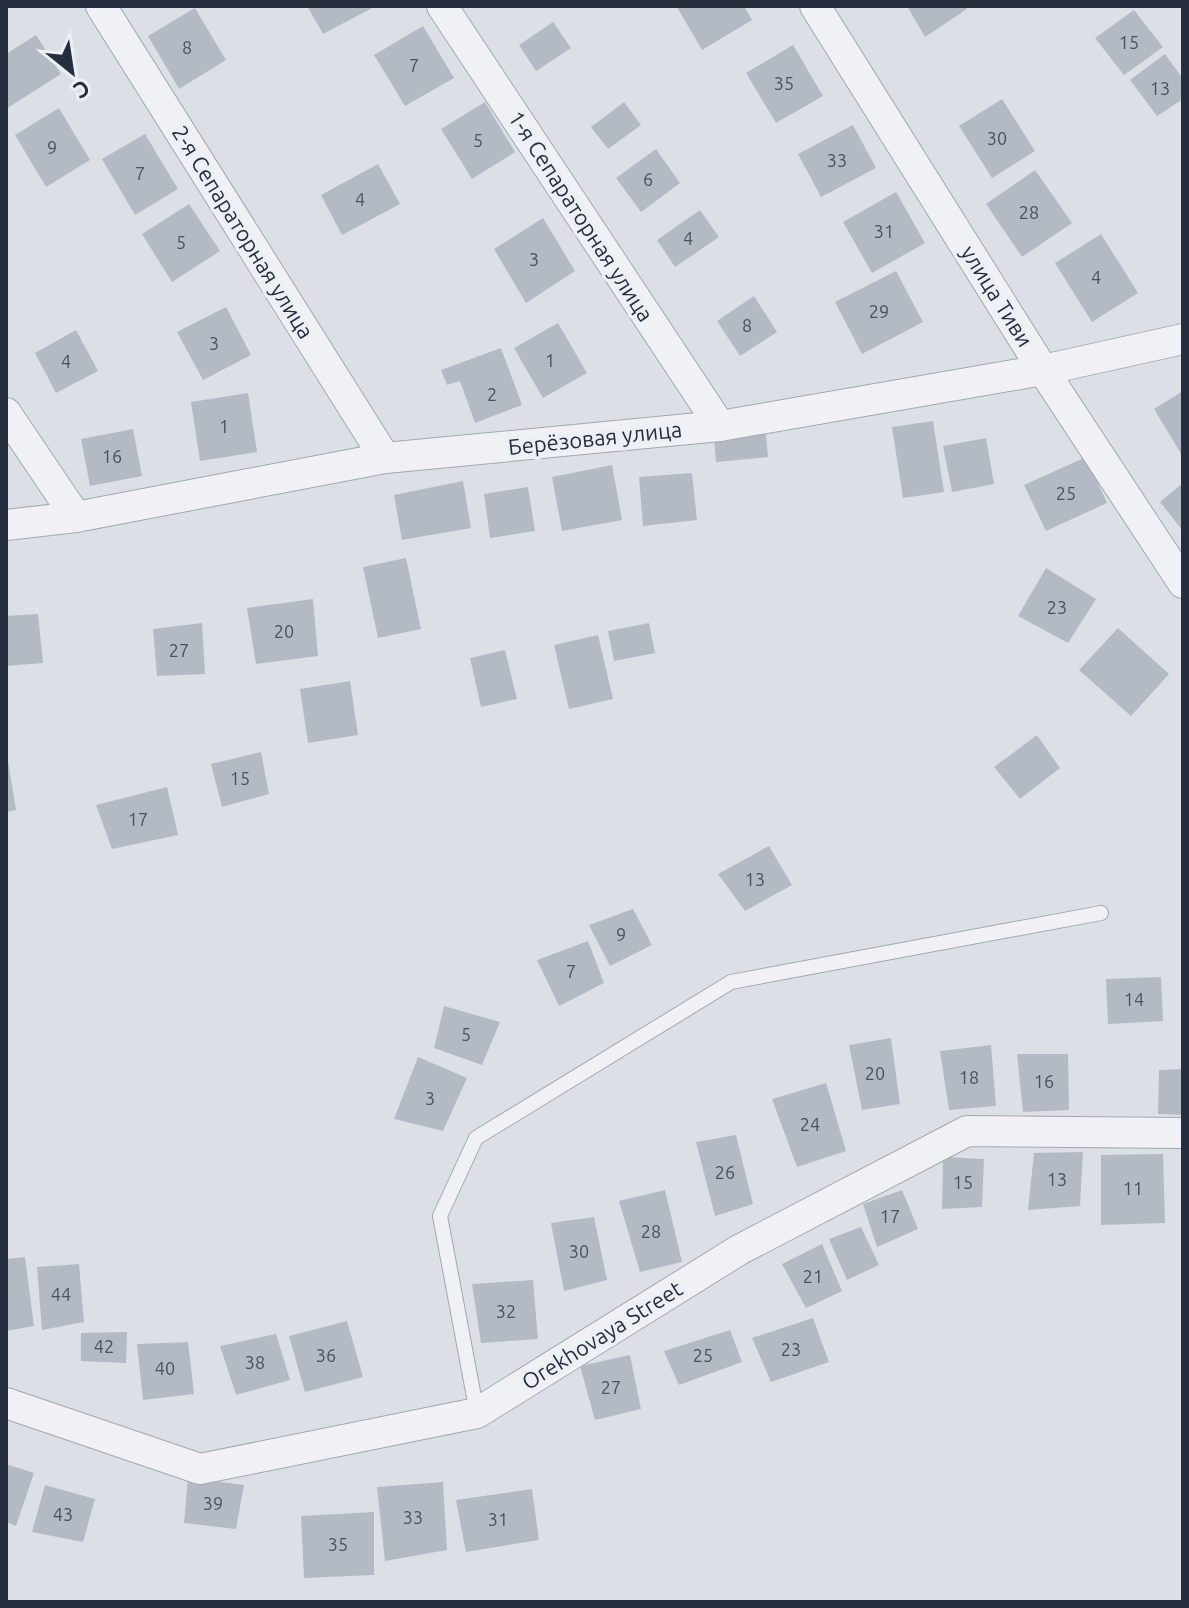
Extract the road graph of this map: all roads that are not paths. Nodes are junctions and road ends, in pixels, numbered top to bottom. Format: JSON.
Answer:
{"nodes":[{"id":1,"x":101,"y":6,"type":"edge"},
{"id":2,"x":442,"y":6,"type":"edge"},
{"id":3,"x":815,"y":6,"type":"edge"},
{"id":4,"x":1183,"y":339,"type":"edge"},
{"id":5,"x":1043,"y":370,"type":"junction"},
{"id":6,"x":6,"y":413,"type":"edge"},
{"id":7,"x":720,"y":426,"type":"junction"},
{"id":8,"x":385,"y":458,"type":"junction"},
{"id":9,"x":76,"y":517,"type":"junction"},
{"id":10,"x":6,"y":525,"type":"edge"},
{"id":11,"x":1183,"y":583,"type":"edge"},
{"id":12,"x":1101,"y":913,"type":"dead end"},
{"id":13,"x":1183,"y":1133,"type":"edge"},
{"id":14,"x":6,"y":1403,"type":"edge"},
{"id":15,"x":477,"y":1413,"type":"junction"}],
"edges":[{"from":1,"to":8,"type":"street","name":"2-я Сепараторная улица"},
{"from":2,"to":7,"type":"street","name":"1-я Сепараторная улица"},
{"from":3,"to":5,"type":"street","name":"улица Тиви"},
{"from":4,"to":5,"type":"street","name":"Берёзовая улица"},
{"from":5,"to":7,"type":"street","name":"Берёзовая улица"},
{"from":5,"to":11,"type":"street","name":"улица Тиви"},
{"from":6,"to":9,"type":"street"},
{"from":7,"to":8,"type":"street","name":"Берёзовая улица"},
{"from":8,"to":9,"type":"street","name":"Берёзовая улица"},
{"from":9,"to":10,"type":"street","name":"Берёзовая улица"},
{"from":12,"to":15,"type":"lane"},
{"from":13,"to":15,"type":"street","name":"Orekhovaya Street"},
{"from":14,"to":15,"type":"street","name":"Orekhovaya Street"}]}
